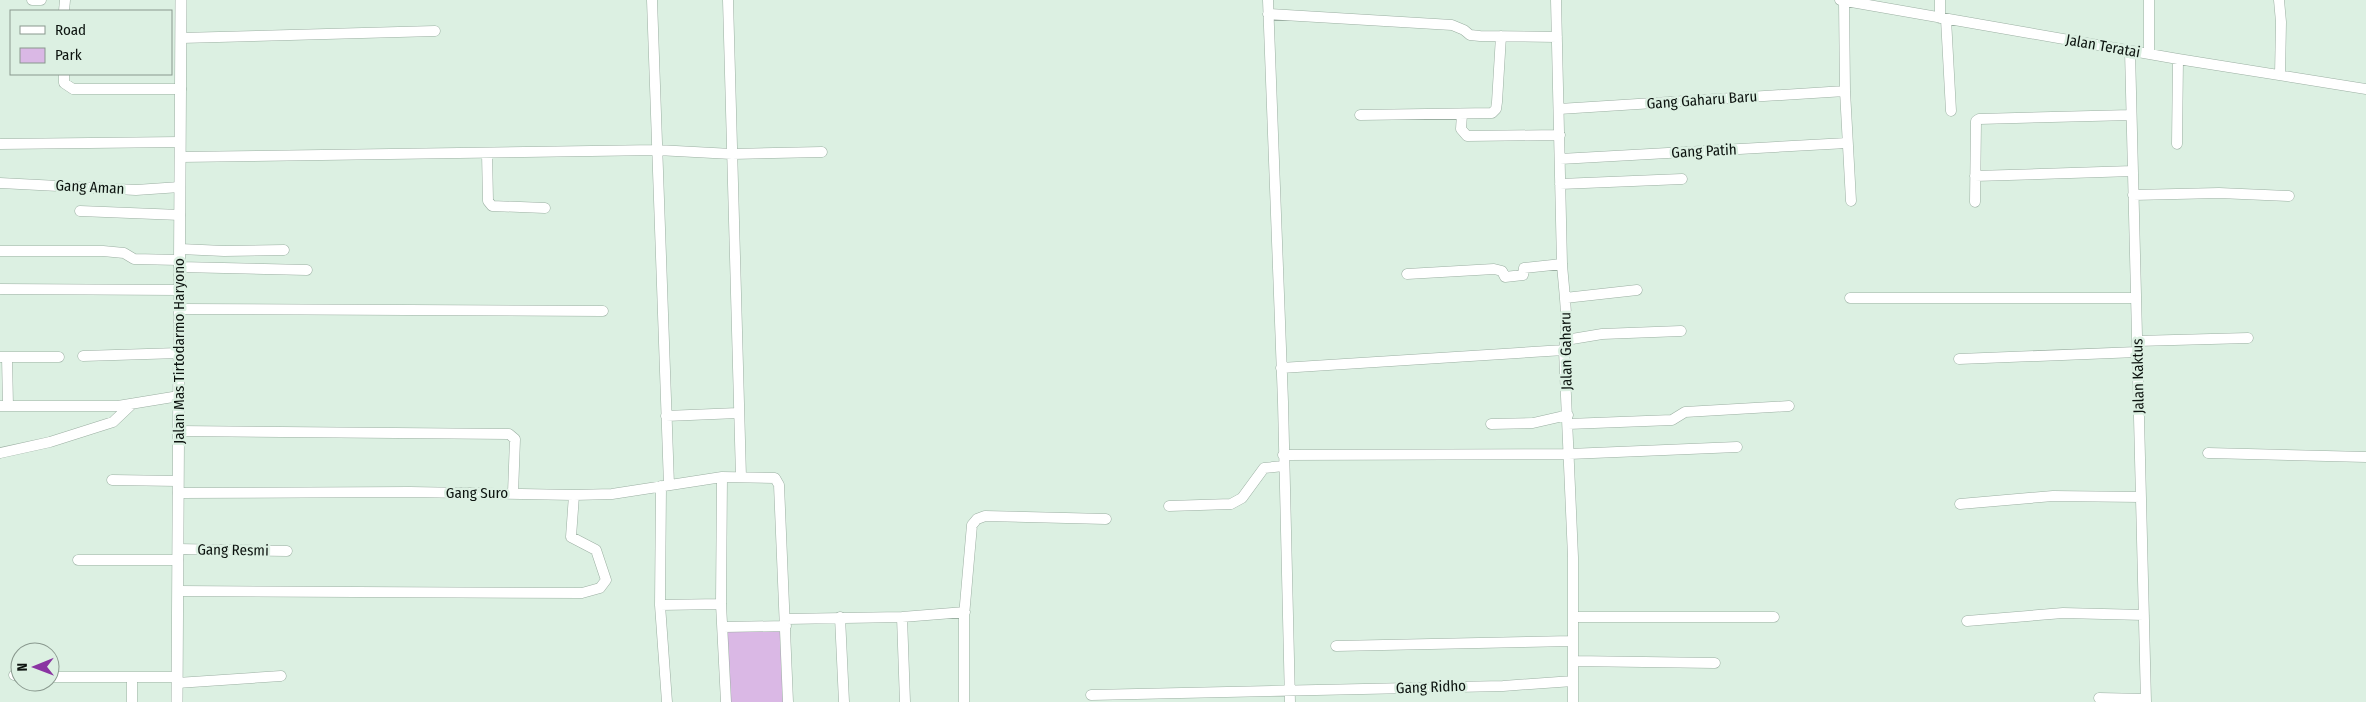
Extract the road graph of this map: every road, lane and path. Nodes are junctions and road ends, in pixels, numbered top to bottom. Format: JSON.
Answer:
{"nodes":[{"id":1,"x":32,"y":0,"type":"edge"},
{"id":2,"x":41,"y":0,"type":"edge"},
{"id":3,"x":181,"y":0,"type":"edge"},
{"id":4,"x":652,"y":0,"type":"edge"},
{"id":5,"x":728,"y":0,"type":"edge"},
{"id":6,"x":1268,"y":0,"type":"edge"},
{"id":7,"x":1556,"y":0,"type":"edge"},
{"id":8,"x":1842,"y":0,"type":"edge"},
{"id":9,"x":1940,"y":0,"type":"edge"},
{"id":10,"x":2150,"y":0,"type":"edge"},
{"id":11,"x":2279,"y":0,"type":"edge"},
{"id":12,"x":1268,"y":14,"type":"junction"},
{"id":13,"x":1943,"y":18,"type":"junction"},
{"id":14,"x":435,"y":31,"type":"dead end"},
{"id":15,"x":1501,"y":36,"type":"junction"},
{"id":16,"x":1557,"y":37,"type":"junction"},
{"id":17,"x":181,"y":38,"type":"junction"},
{"id":18,"x":2130,"y":51,"type":"junction"},
{"id":19,"x":2149,"y":54,"type":"junction"},
{"id":20,"x":2178,"y":59,"type":"junction"},
{"id":21,"x":64,"y":75,"type":"edge"},
{"id":22,"x":2280,"y":75,"type":"junction"},
{"id":23,"x":181,"y":89,"type":"junction"},
{"id":24,"x":2366,"y":89,"type":"edge"},
{"id":25,"x":1845,"y":91,"type":"junction"},
{"id":26,"x":1559,"y":109,"type":"junction"},
{"id":27,"x":1951,"y":111,"type":"dead end"},
{"id":28,"x":1462,"y":114,"type":"junction"},
{"id":29,"x":1360,"y":115,"type":"dead end"},
{"id":30,"x":2132,"y":115,"type":"junction"},
{"id":31,"x":1560,"y":135,"type":"junction"},
{"id":32,"x":180,"y":142,"type":"junction"},
{"id":33,"x":1848,"y":143,"type":"junction"},
{"id":34,"x":0,"y":144,"type":"edge"},
{"id":35,"x":2177,"y":144,"type":"dead end"},
{"id":36,"x":658,"y":150,"type":"junction"},
{"id":37,"x":822,"y":152,"type":"dead end"},
{"id":38,"x":487,"y":153,"type":"junction"},
{"id":39,"x":732,"y":154,"type":"junction"},
{"id":40,"x":180,"y":156,"type":"junction"},
{"id":41,"x":1560,"y":159,"type":"junction"},
{"id":42,"x":2133,"y":171,"type":"junction"},
{"id":43,"x":1975,"y":176,"type":"junction"},
{"id":44,"x":1682,"y":179,"type":"dead end"},
{"id":45,"x":0,"y":183,"type":"edge"},
{"id":46,"x":1560,"y":184,"type":"junction"},
{"id":47,"x":180,"y":187,"type":"junction"},
{"id":48,"x":2134,"y":195,"type":"junction"},
{"id":49,"x":2289,"y":196,"type":"dead end"},
{"id":50,"x":1852,"y":201,"type":"dead end"},
{"id":51,"x":1975,"y":202,"type":"dead end"},
{"id":52,"x":545,"y":208,"type":"dead end"},
{"id":53,"x":80,"y":211,"type":"dead end"},
{"id":54,"x":180,"y":215,"type":"junction"},
{"id":55,"x":284,"y":250,"type":"dead end"},
{"id":56,"x":0,"y":251,"type":"edge"},
{"id":57,"x":180,"y":259,"type":"junction"},
{"id":58,"x":1562,"y":264,"type":"junction"},
{"id":59,"x":307,"y":270,"type":"dead end"},
{"id":60,"x":1407,"y":274,"type":"dead end"},
{"id":61,"x":0,"y":289,"type":"edge"},
{"id":62,"x":179,"y":290,"type":"junction"},
{"id":63,"x":1637,"y":290,"type":"dead end"},
{"id":64,"x":1565,"y":298,"type":"junction"},
{"id":65,"x":1850,"y":298,"type":"dead end"},
{"id":66,"x":2136,"y":298,"type":"junction"},
{"id":67,"x":179,"y":309,"type":"junction"},
{"id":68,"x":604,"y":311,"type":"dead end"},
{"id":69,"x":1681,"y":331,"type":"dead end"},
{"id":70,"x":2248,"y":338,"type":"dead end"},
{"id":71,"x":2137,"y":341,"type":"junction"},
{"id":72,"x":1565,"y":345,"type":"junction"},
{"id":73,"x":2137,"y":352,"type":"junction"},
{"id":74,"x":179,"y":353,"type":"junction"},
{"id":75,"x":83,"y":356,"type":"dead end"},
{"id":76,"x":4,"y":357,"type":"edge"},
{"id":77,"x":59,"y":357,"type":"dead end"},
{"id":78,"x":1958,"y":359,"type":"dead end"},
{"id":79,"x":1281,"y":368,"type":"junction"},
{"id":80,"x":179,"y":396,"type":"junction"},
{"id":81,"x":132,"y":404,"type":"junction"},
{"id":82,"x":4,"y":406,"type":"edge"},
{"id":83,"x":1788,"y":406,"type":"dead end"},
{"id":84,"x":738,"y":413,"type":"junction"},
{"id":85,"x":666,"y":416,"type":"junction"},
{"id":86,"x":1568,"y":419,"type":"junction"},
{"id":87,"x":1491,"y":424,"type":"dead end"},
{"id":88,"x":179,"y":431,"type":"junction"},
{"id":89,"x":1737,"y":447,"type":"dead end"},
{"id":90,"x":0,"y":453,"type":"edge"},
{"id":91,"x":2208,"y":453,"type":"dead end"},
{"id":92,"x":1570,"y":454,"type":"junction"},
{"id":93,"x":2366,"y":457,"type":"edge"},
{"id":94,"x":1283,"y":461,"type":"junction"},
{"id":95,"x":722,"y":477,"type":"junction"},
{"id":96,"x":740,"y":477,"type":"junction"},
{"id":97,"x":112,"y":480,"type":"dead end"},
{"id":98,"x":178,"y":481,"type":"junction"},
{"id":99,"x":665,"y":485,"type":"junction"},
{"id":100,"x":178,"y":493,"type":"junction"},
{"id":101,"x":513,"y":493,"type":"junction"},
{"id":102,"x":574,"y":495,"type":"junction"},
{"id":103,"x":2141,"y":497,"type":"junction"},
{"id":104,"x":1960,"y":504,"type":"dead end"},
{"id":105,"x":1170,"y":506,"type":"dead end"},
{"id":106,"x":1106,"y":519,"type":"dead end"},
{"id":107,"x":287,"y":551,"type":"dead end"},
{"id":108,"x":178,"y":555,"type":"junction"},
{"id":109,"x":78,"y":560,"type":"dead end"},
{"id":110,"x":178,"y":591,"type":"junction"},
{"id":111,"x":721,"y":604,"type":"junction"},
{"id":112,"x":660,"y":605,"type":"junction"},
{"id":113,"x":965,"y":612,"type":"junction"},
{"id":114,"x":2144,"y":614,"type":"junction"},
{"id":115,"x":840,"y":617,"type":"junction"},
{"id":116,"x":902,"y":617,"type":"junction"},
{"id":117,"x":1574,"y":617,"type":"junction"},
{"id":118,"x":1774,"y":617,"type":"dead end"},
{"id":119,"x":1967,"y":621,"type":"dead end"},
{"id":120,"x":786,"y":622,"type":"junction"},
{"id":121,"x":723,"y":627,"type":"junction"},
{"id":122,"x":1572,"y":641,"type":"junction"},
{"id":123,"x":1336,"y":646,"type":"dead end"},
{"id":124,"x":1573,"y":661,"type":"junction"},
{"id":125,"x":1714,"y":662,"type":"dead end"},
{"id":126,"x":281,"y":676,"type":"dead end"},
{"id":127,"x":60,"y":677,"type":"edge"},
{"id":128,"x":132,"y":678,"type":"junction"},
{"id":129,"x":177,"y":680,"type":"junction"},
{"id":130,"x":1573,"y":681,"type":"junction"},
{"id":131,"x":1290,"y":691,"type":"junction"},
{"id":132,"x":1091,"y":695,"type":"dead end"},
{"id":133,"x":2099,"y":698,"type":"dead end"},
{"id":134,"x":2146,"y":701,"type":"edge"},
{"id":135,"x":132,"y":702,"type":"edge"},
{"id":136,"x":177,"y":702,"type":"edge"},
{"id":137,"x":667,"y":702,"type":"edge"},
{"id":138,"x":726,"y":702,"type":"edge"},
{"id":139,"x":788,"y":702,"type":"edge"},
{"id":140,"x":844,"y":702,"type":"edge"},
{"id":141,"x":905,"y":702,"type":"edge"},
{"id":142,"x":964,"y":702,"type":"edge"},
{"id":143,"x":1290,"y":702,"type":"edge"},
{"id":144,"x":1573,"y":702,"type":"edge"}],
"edges":[{"from":1,"to":2,"type":"street"},
{"from":3,"to":17,"type":"street","name":"Jalan Mas Tirtodarmo Haryono"},
{"from":4,"to":36,"type":"street"},
{"from":5,"to":39,"type":"street"},
{"from":6,"to":12,"type":"street"},
{"from":7,"to":16,"type":"street","name":"Jalan Gaharu"},
{"from":8,"to":13,"type":"street","name":"Jalan Teratai"},
{"from":8,"to":25,"type":"street"},
{"from":9,"to":13,"type":"street"},
{"from":10,"to":19,"type":"street"},
{"from":11,"to":22,"type":"street"},
{"from":12,"to":15,"type":"street"},
{"from":12,"to":79,"type":"street"},
{"from":13,"to":18,"type":"street","name":"Jalan Teratai"},
{"from":13,"to":27,"type":"street"},
{"from":14,"to":17,"type":"street"},
{"from":15,"to":16,"type":"street"},
{"from":15,"to":28,"type":"street"},
{"from":16,"to":26,"type":"street","name":"Jalan Gaharu"},
{"from":17,"to":23,"type":"street","name":"Jalan Mas Tirtodarmo Haryono"},
{"from":18,"to":19,"type":"street","name":"Jalan Teratai"},
{"from":18,"to":30,"type":"street","name":"Jalan Kaktus"},
{"from":19,"to":20,"type":"street","name":"Jalan Teratai"},
{"from":20,"to":22,"type":"street","name":"Jalan Teratai"},
{"from":20,"to":35,"type":"street"},
{"from":21,"to":23,"type":"street"},
{"from":22,"to":24,"type":"street","name":"Jalan Teratai"},
{"from":23,"to":32,"type":"street","name":"Jalan Mas Tirtodarmo Haryono"},
{"from":25,"to":26,"type":"street","name":"Gang Gaharu Baru"},
{"from":25,"to":33,"type":"street"},
{"from":26,"to":31,"type":"street","name":"Jalan Gaharu"},
{"from":28,"to":29,"type":"street"},
{"from":28,"to":31,"type":"street"},
{"from":30,"to":42,"type":"street","name":"Jalan Kaktus"},
{"from":30,"to":43,"type":"street"},
{"from":31,"to":41,"type":"street","name":"Jalan Gaharu"},
{"from":32,"to":34,"type":"street"},
{"from":32,"to":40,"type":"street","name":"Jalan Mas Tirtodarmo Haryono"},
{"from":33,"to":41,"type":"street","name":"Gang Patih"},
{"from":33,"to":50,"type":"street"},
{"from":36,"to":38,"type":"street"},
{"from":36,"to":39,"type":"street"},
{"from":36,"to":85,"type":"street"},
{"from":37,"to":39,"type":"street"},
{"from":38,"to":40,"type":"street"},
{"from":38,"to":52,"type":"street"},
{"from":39,"to":84,"type":"street"},
{"from":40,"to":47,"type":"street","name":"Jalan Mas Tirtodarmo Haryono"},
{"from":41,"to":46,"type":"street","name":"Jalan Gaharu"},
{"from":42,"to":43,"type":"street"},
{"from":42,"to":48,"type":"street","name":"Jalan Kaktus"},
{"from":43,"to":51,"type":"street"},
{"from":44,"to":46,"type":"street"},
{"from":45,"to":47,"type":"street","name":"Gang Aman"},
{"from":46,"to":58,"type":"street","name":"Jalan Gaharu"},
{"from":47,"to":54,"type":"street","name":"Jalan Mas Tirtodarmo Haryono"},
{"from":48,"to":49,"type":"street"},
{"from":48,"to":66,"type":"street","name":"Jalan Kaktus"},
{"from":53,"to":54,"type":"street"},
{"from":54,"to":57,"type":"street","name":"Jalan Mas Tirtodarmo Haryono"},
{"from":55,"to":57,"type":"street"},
{"from":56,"to":57,"type":"street"},
{"from":57,"to":59,"type":"street"},
{"from":57,"to":62,"type":"street","name":"Jalan Mas Tirtodarmo Haryono"},
{"from":58,"to":60,"type":"street"},
{"from":58,"to":64,"type":"street","name":"Jalan Gaharu"},
{"from":61,"to":62,"type":"street"},
{"from":62,"to":67,"type":"street","name":"Jalan Mas Tirtodarmo Haryono"},
{"from":63,"to":64,"type":"street"},
{"from":64,"to":72,"type":"street","name":"Jalan Gaharu"},
{"from":65,"to":66,"type":"street"},
{"from":66,"to":71,"type":"street","name":"Jalan Kaktus"},
{"from":67,"to":68,"type":"street"},
{"from":67,"to":74,"type":"street","name":"Jalan Mas Tirtodarmo Haryono"},
{"from":69,"to":72,"type":"street"},
{"from":70,"to":71,"type":"street"},
{"from":71,"to":73,"type":"street","name":"Jalan Kaktus"},
{"from":72,"to":79,"type":"street"},
{"from":72,"to":86,"type":"street","name":"Jalan Gaharu"},
{"from":73,"to":78,"type":"street"},
{"from":73,"to":103,"type":"street","name":"Jalan Kaktus"},
{"from":74,"to":75,"type":"street"},
{"from":74,"to":80,"type":"street","name":"Jalan Mas Tirtodarmo Haryono"},
{"from":76,"to":77,"type":"street"},
{"from":76,"to":82,"type":"street"},
{"from":79,"to":94,"type":"street"},
{"from":80,"to":81,"type":"street"},
{"from":80,"to":88,"type":"street","name":"Jalan Mas Tirtodarmo Haryono"},
{"from":81,"to":82,"type":"street"},
{"from":81,"to":90,"type":"street"},
{"from":83,"to":86,"type":"street"},
{"from":84,"to":85,"type":"street"},
{"from":84,"to":96,"type":"street"},
{"from":85,"to":99,"type":"street"},
{"from":86,"to":87,"type":"street"},
{"from":86,"to":92,"type":"street","name":"Jalan Gaharu"},
{"from":88,"to":98,"type":"street","name":"Jalan Mas Tirtodarmo Haryono"},
{"from":88,"to":101,"type":"street"},
{"from":89,"to":92,"type":"street"},
{"from":91,"to":93,"type":"street"},
{"from":92,"to":94,"type":"street"},
{"from":92,"to":117,"type":"street","name":"Jalan Gaharu"},
{"from":94,"to":105,"type":"street"},
{"from":94,"to":131,"type":"street"},
{"from":95,"to":96,"type":"street","name":"Gang Suro"},
{"from":95,"to":99,"type":"street","name":"Gang Suro"},
{"from":95,"to":111,"type":"street"},
{"from":96,"to":120,"type":"street","name":"Gang Suro"},
{"from":97,"to":98,"type":"street"},
{"from":98,"to":100,"type":"street","name":"Jalan Mas Tirtodarmo Haryono"},
{"from":99,"to":102,"type":"street","name":"Gang Suro"},
{"from":99,"to":112,"type":"street"},
{"from":100,"to":101,"type":"street","name":"Gang Suro"},
{"from":100,"to":108,"type":"street","name":"Jalan Mas Tirtodarmo Haryono"},
{"from":101,"to":102,"type":"street","name":"Gang Suro"},
{"from":102,"to":110,"type":"street"},
{"from":103,"to":104,"type":"street"},
{"from":103,"to":114,"type":"street","name":"Jalan Kaktus"},
{"from":106,"to":113,"type":"street"},
{"from":107,"to":108,"type":"street","name":"Gang Resmi"},
{"from":108,"to":109,"type":"street","name":"Gang Resmi"},
{"from":108,"to":110,"type":"street","name":"Jalan Mas Tirtodarmo Haryono"},
{"from":110,"to":129,"type":"street","name":"Jalan Mas Tirtodarmo Haryono"},
{"from":111,"to":112,"type":"street"},
{"from":111,"to":121,"type":"street"},
{"from":112,"to":137,"type":"street"},
{"from":113,"to":116,"type":"street"},
{"from":113,"to":142,"type":"street"},
{"from":114,"to":119,"type":"street"},
{"from":114,"to":134,"type":"street","name":"Jalan Kaktus"},
{"from":115,"to":116,"type":"street"},
{"from":115,"to":120,"type":"street"},
{"from":115,"to":140,"type":"street"},
{"from":116,"to":141,"type":"street"},
{"from":117,"to":118,"type":"street"},
{"from":117,"to":122,"type":"street","name":"Jalan Gaharu"},
{"from":120,"to":121,"type":"street"},
{"from":120,"to":139,"type":"street"},
{"from":121,"to":138,"type":"street"},
{"from":122,"to":123,"type":"street"},
{"from":122,"to":124,"type":"street","name":"Jalan Gaharu"},
{"from":124,"to":125,"type":"street"},
{"from":124,"to":130,"type":"street","name":"Jalan Gaharu"},
{"from":126,"to":129,"type":"street"},
{"from":127,"to":128,"type":"street"},
{"from":128,"to":129,"type":"street"},
{"from":128,"to":135,"type":"street"},
{"from":129,"to":136,"type":"street","name":"Jalan Mas Tirtodarmo Haryono"},
{"from":130,"to":131,"type":"street","name":"Gang Ridho"},
{"from":130,"to":144,"type":"street","name":"Jalan Gaharu"},
{"from":131,"to":132,"type":"street","name":"Gang Ridho"},
{"from":131,"to":143,"type":"street"},
{"from":133,"to":134,"type":"street"}]}
